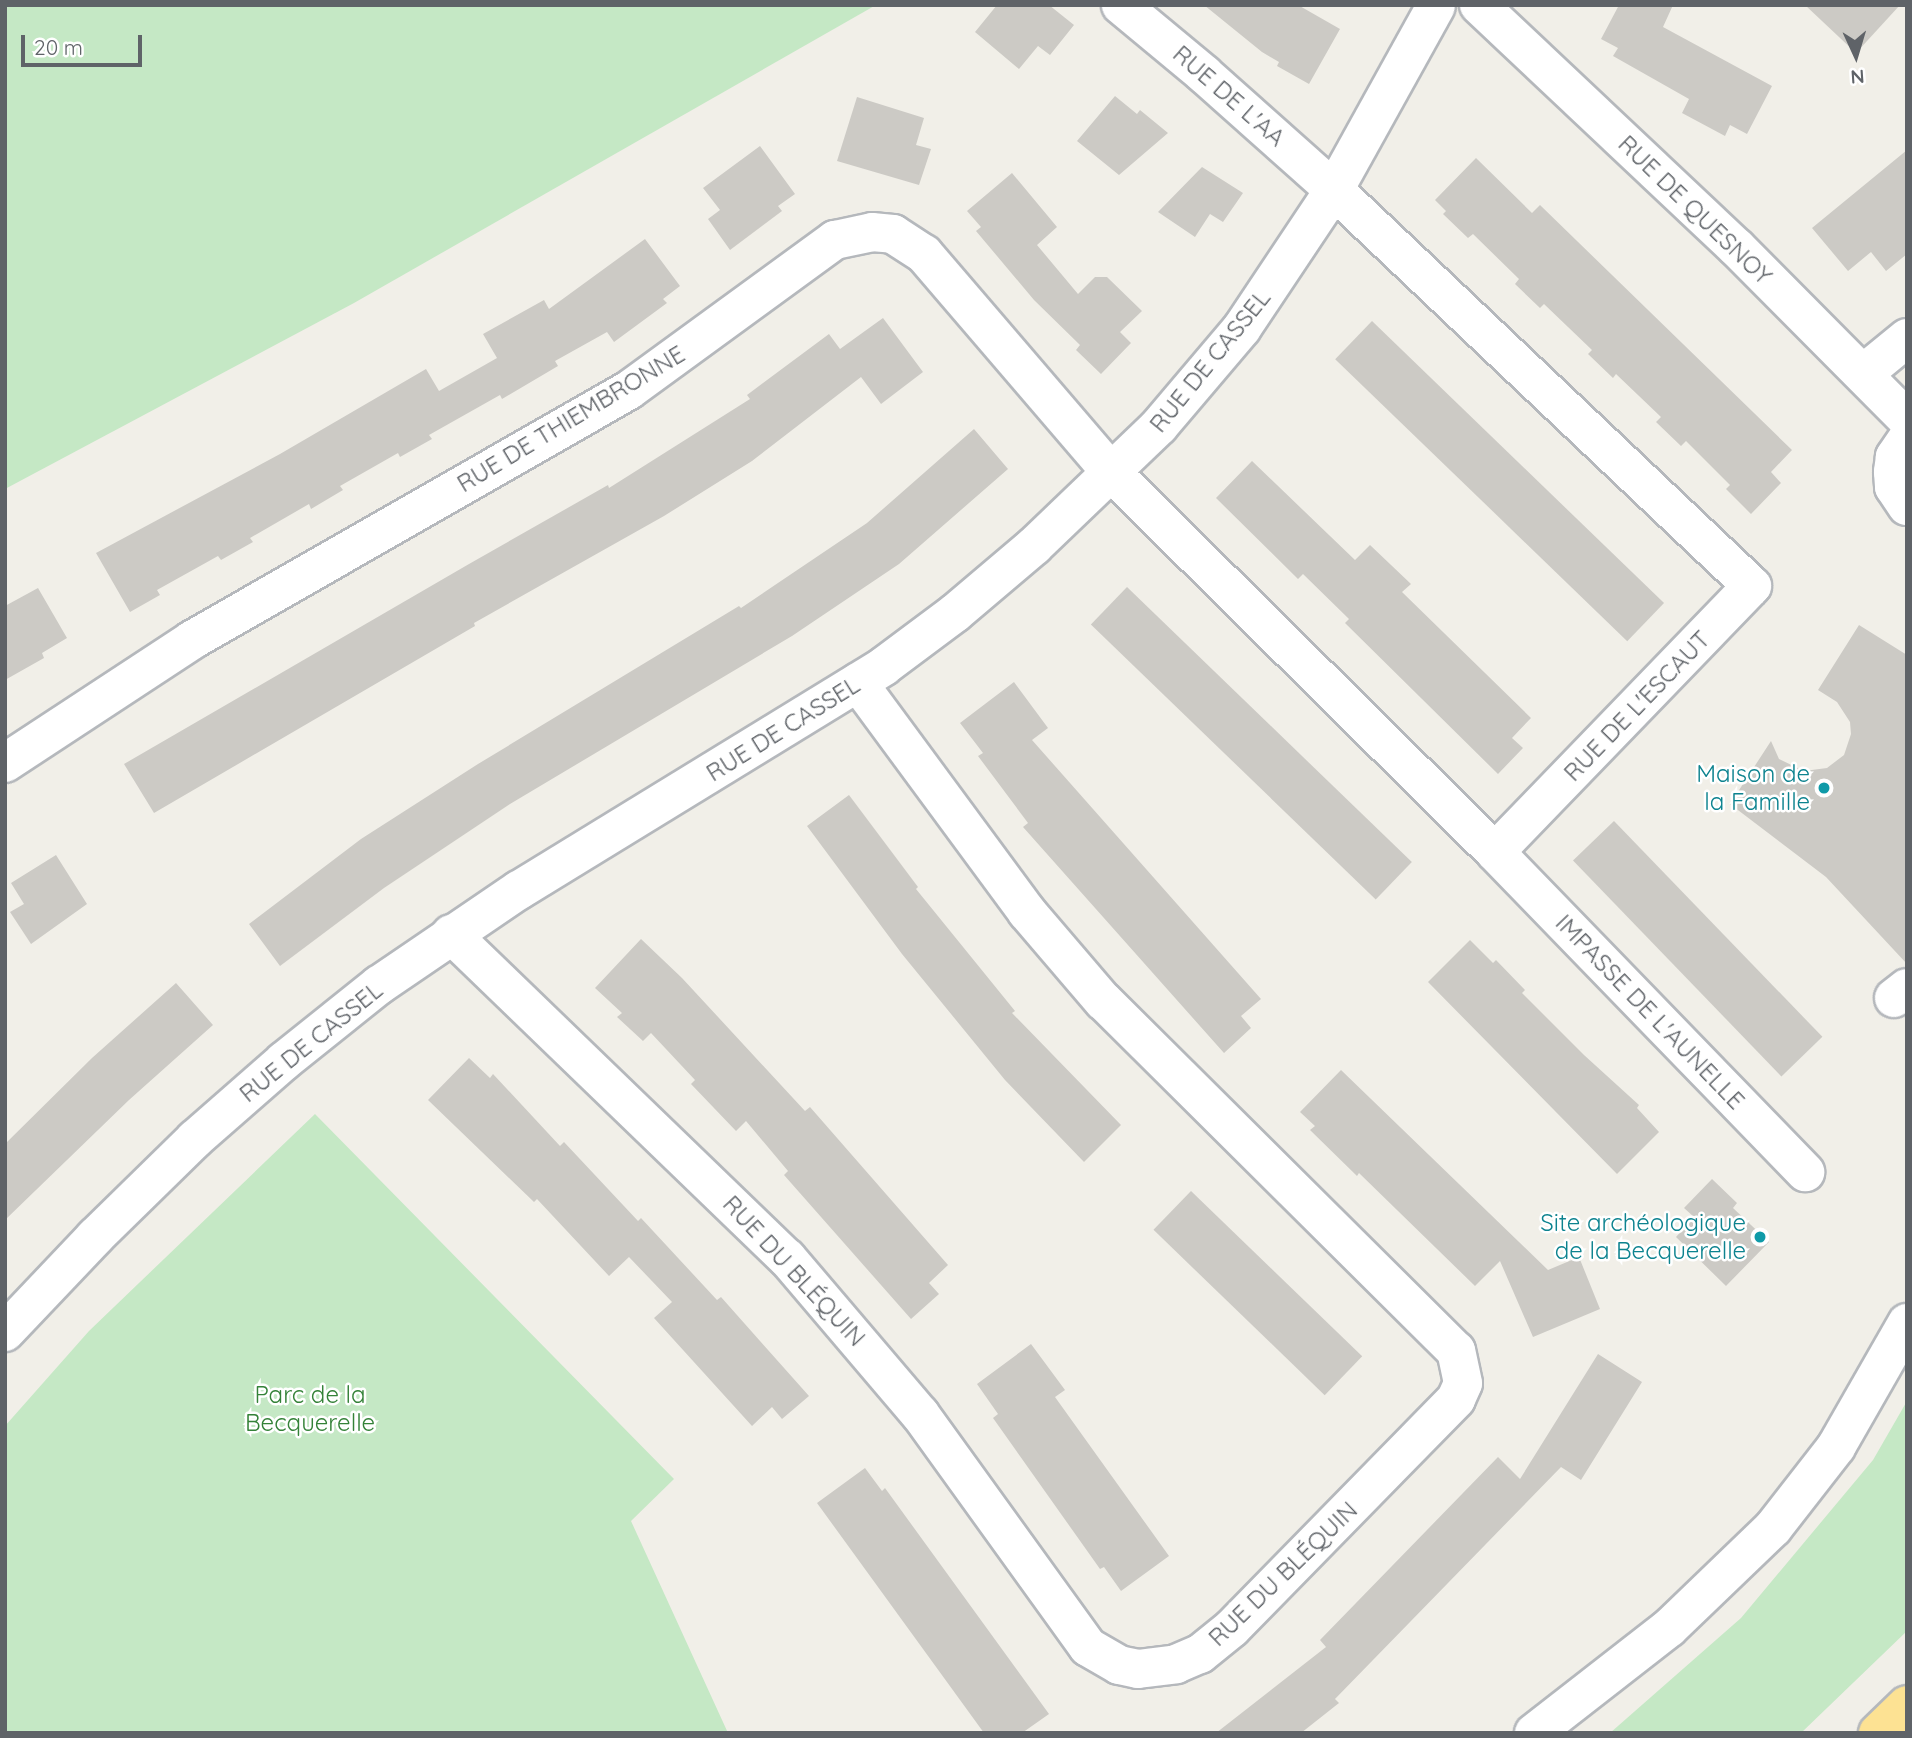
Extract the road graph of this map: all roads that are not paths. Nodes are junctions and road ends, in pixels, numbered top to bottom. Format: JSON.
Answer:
{"nodes":[{"id":1,"x":1121,"y":5,"type":"edge"},
{"id":2,"x":1479,"y":5,"type":"edge"},
{"id":3,"x":1444,"y":6,"type":"edge"},
{"id":4,"x":1335,"y":190,"type":"junction"},
{"id":5,"x":1907,"y":338,"type":"edge"},
{"id":6,"x":1863,"y":374,"type":"junction"},
{"id":7,"x":1907,"y":419,"type":"edge"},
{"id":8,"x":1907,"y":439,"type":"edge"},
{"id":9,"x":1112,"y":473,"type":"junction"},
{"id":10,"x":1907,"y":506,"type":"edge"},
{"id":11,"x":858,"y":683,"type":"junction"},
{"id":12,"x":5,"y":763,"type":"edge"},
{"id":13,"x":1495,"y":852,"type":"junction"},
{"id":14,"x":451,"y":934,"type":"junction"},
{"id":15,"x":1805,"y":1171,"type":"dead end"},
{"id":16,"x":1907,"y":1322,"type":"edge"},
{"id":17,"x":5,"y":1332,"type":"edge"},
{"id":18,"x":1907,"y":1705,"type":"edge"},
{"id":19,"x":1534,"y":1733,"type":"edge"},
{"id":20,"x":1878,"y":1733,"type":"edge"}],
"edges":[{"from":1,"to":4,"type":"street","name":"RUE DE L'AA"},
{"from":2,"to":6,"type":"street","name":"RUE DE QUESNOY"},
{"from":3,"to":4,"type":"street","name":"RUE DE CASSEL"},
{"from":4,"to":9,"type":"street","name":"RUE DE CASSEL"},
{"from":4,"to":13,"type":"street","name":"RUE DE L'ESCAUT"},
{"from":5,"to":6,"type":"street"},
{"from":6,"to":7,"type":"street","name":"RUE DE QUESNOY"},
{"from":8,"to":10,"type":"street"},
{"from":9,"to":11,"type":"street","name":"RUE DE CASSEL"},
{"from":9,"to":12,"type":"street","name":"RUE DE THIEMBRONNE"},
{"from":9,"to":13,"type":"street"},
{"from":11,"to":14,"type":"street","name":"RUE DE CASSEL"},
{"from":11,"to":14,"type":"street","name":"RUE DU BLÉQUIN"},
{"from":13,"to":15,"type":"street","name":"IMPASSE DE L'AUNELLE"},
{"from":14,"to":17,"type":"street","name":"RUE DE CASSEL"},
{"from":16,"to":19,"type":"street"},
{"from":18,"to":20,"type":"highway"}]}
